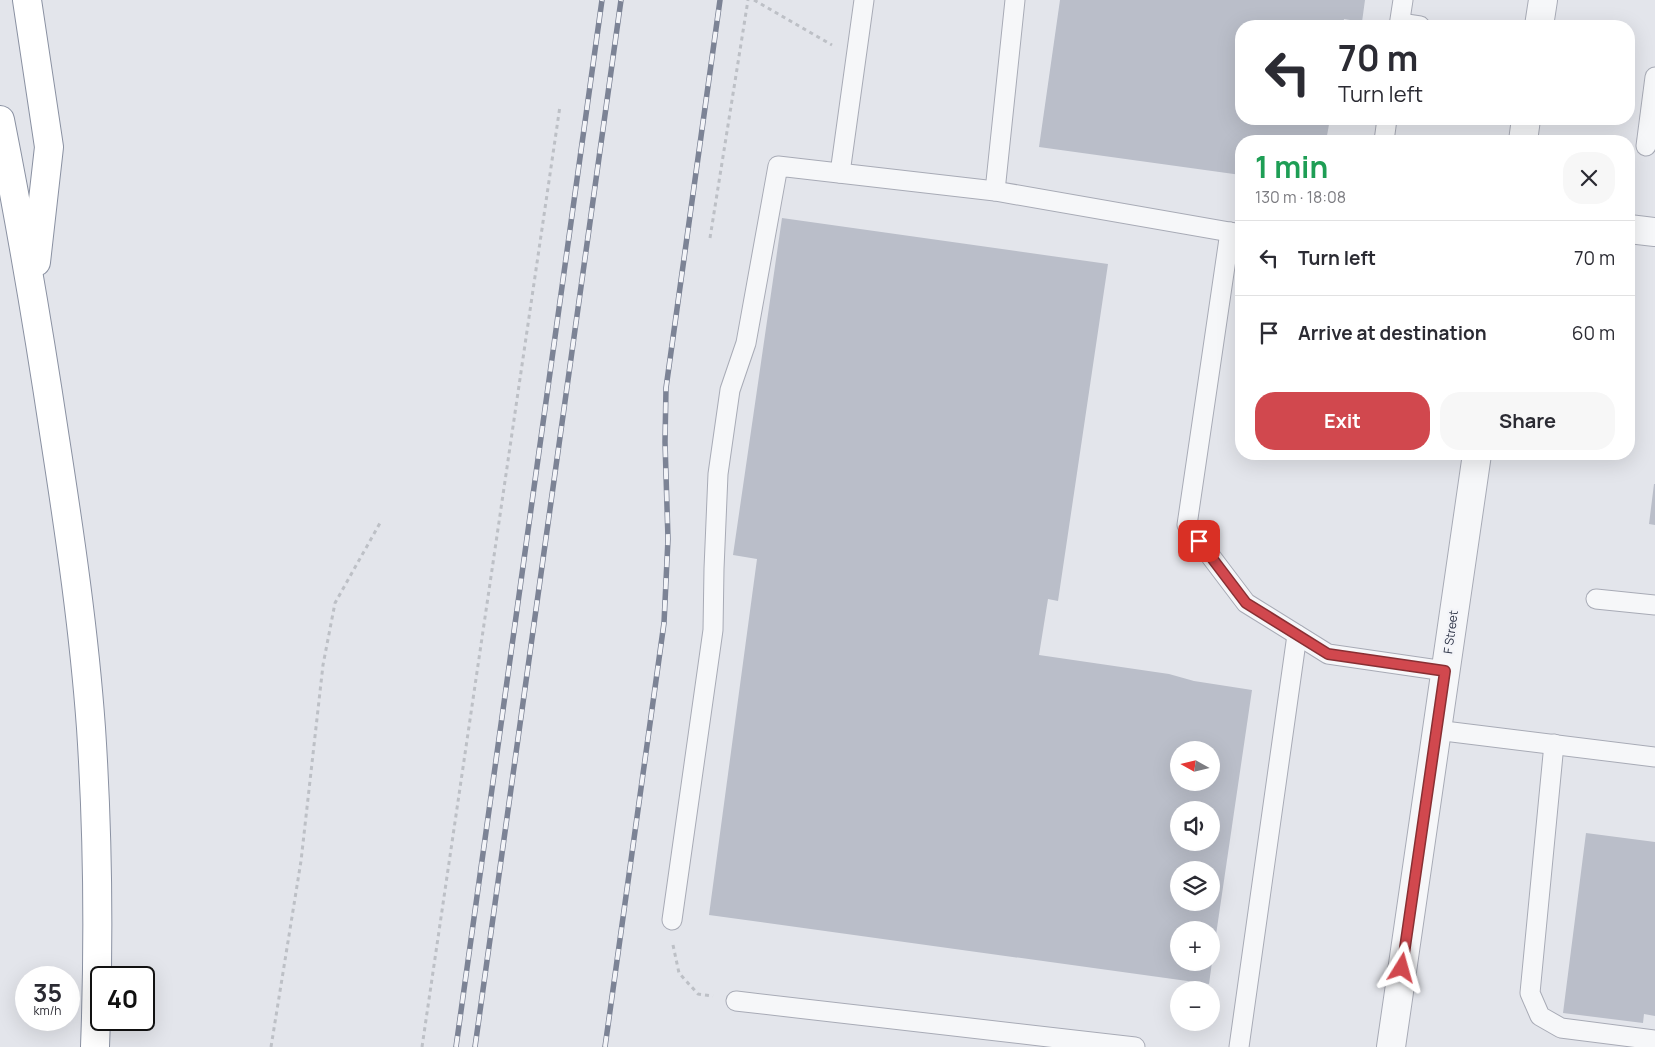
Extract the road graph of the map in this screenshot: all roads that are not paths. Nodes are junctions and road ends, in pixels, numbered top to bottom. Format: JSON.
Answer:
{"nodes":[{"id":1,"x":27,"y":0,"type":"edge"},
{"id":2,"x":864,"y":0,"type":"edge"},
{"id":3,"x":1015,"y":0,"type":"edge"},
{"id":4,"x":1403,"y":0,"type":"edge"},
{"id":5,"x":1543,"y":0,"type":"edge"},
{"id":6,"x":1400,"y":20,"type":"edge"},
{"id":7,"x":1540,"y":20,"type":"edge"},
{"id":8,"x":1655,"y":78,"type":"edge"},
{"id":9,"x":0,"y":120,"type":"edge"},
{"id":10,"x":1646,"y":146,"type":"dead end"},
{"id":11,"x":840,"y":174,"type":"junction"},
{"id":12,"x":995,"y":191,"type":"junction"},
{"id":13,"x":1635,"y":230,"type":"edge"},
{"id":14,"x":1655,"y":232,"type":"edge"},
{"id":15,"x":1235,"y":233,"type":"edge"},
{"id":16,"x":1235,"y":239,"type":"edge"},
{"id":17,"x":33,"y":293,"type":"junction"},
{"id":18,"x":1476,"y":460,"type":"edge"},
{"id":19,"x":1596,"y":599,"type":"dead end"},
{"id":20,"x":1655,"y":605,"type":"edge"},
{"id":21,"x":1297,"y":635,"type":"junction"},
{"id":22,"x":1445,"y":671,"type":"junction"},
{"id":23,"x":1436,"y":730,"type":"junction"},
{"id":24,"x":1554,"y":744,"type":"junction"},
{"id":25,"x":1655,"y":757,"type":"edge"},
{"id":26,"x":672,"y":920,"type":"road end"},
{"id":27,"x":736,"y":1000,"type":"road end"},
{"id":28,"x":1655,"y":1040,"type":"edge"},
{"id":29,"x":95,"y":1047,"type":"edge"},
{"id":30,"x":1135,"y":1047,"type":"edge"},
{"id":31,"x":1239,"y":1047,"type":"edge"},
{"id":32,"x":1391,"y":1047,"type":"edge"}],
"edges":[{"from":1,"to":17,"type":"highway"},
{"from":2,"to":11,"type":"lane"},
{"from":3,"to":12,"type":"lane"},
{"from":4,"to":6,"type":"lane"},
{"from":5,"to":7,"type":"street"},
{"from":8,"to":10,"type":"lane"},
{"from":9,"to":17,"type":"highway"},
{"from":11,"to":12,"type":"lane"},
{"from":11,"to":26,"type":"lane"},
{"from":12,"to":15,"type":"lane"},
{"from":13,"to":14,"type":"street"},
{"from":16,"to":21,"type":"lane"},
{"from":17,"to":29,"type":"highway"},
{"from":18,"to":22,"type":"street","name":"F Street"},
{"from":19,"to":20,"type":"lane"},
{"from":21,"to":22,"type":"lane"},
{"from":21,"to":31,"type":"lane"},
{"from":22,"to":23,"type":"street","name":"F Street"},
{"from":23,"to":24,"type":"lane"},
{"from":23,"to":32,"type":"street","name":"F Street"},
{"from":24,"to":25,"type":"lane"},
{"from":24,"to":28,"type":"lane"},
{"from":27,"to":30,"type":"lane"}]}
